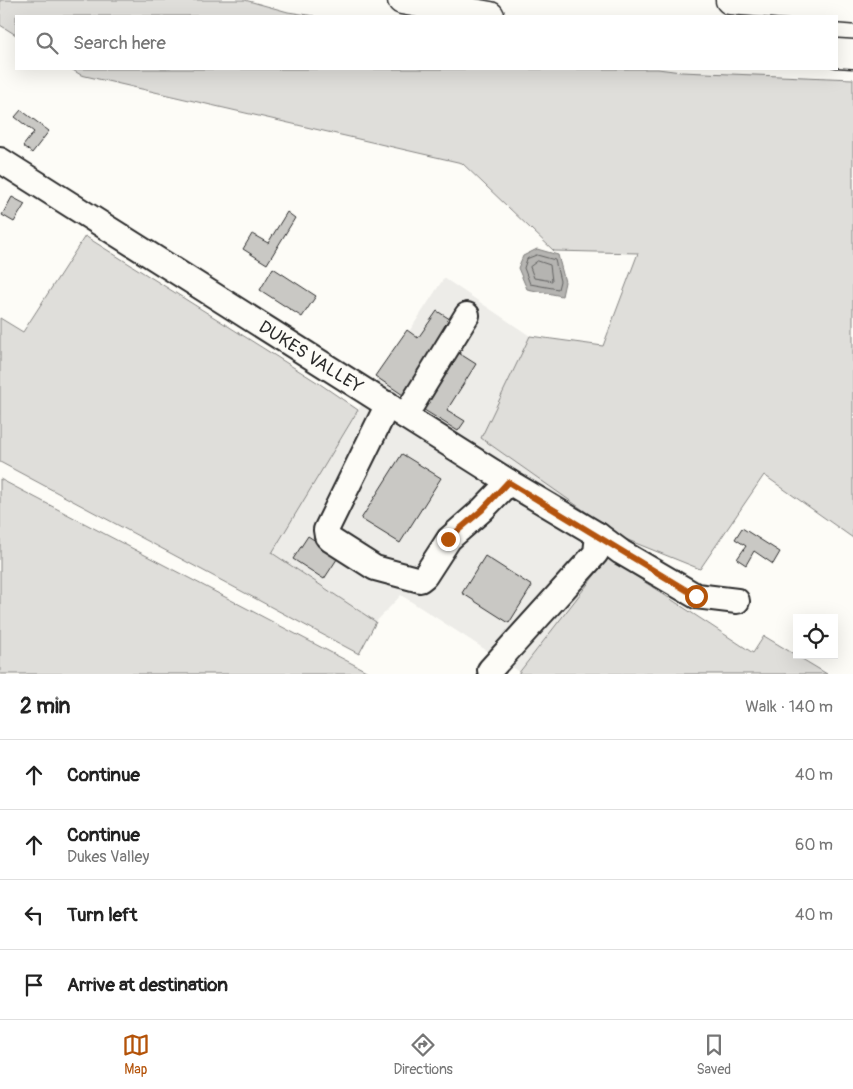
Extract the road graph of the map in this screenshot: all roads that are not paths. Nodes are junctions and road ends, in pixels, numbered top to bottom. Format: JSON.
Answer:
{"nodes":[{"id":1,"x":402,"y":0,"type":"edge"},
{"id":2,"x":730,"y":0,"type":"edge"},
{"id":3,"x":853,"y":10,"type":"edge"},
{"id":4,"x":484,"y":15,"type":"edge"},
{"id":5,"x":838,"y":53,"type":"edge"},
{"id":6,"x":853,"y":54,"type":"edge"},
{"id":7,"x":0,"y":160,"type":"edge"},
{"id":8,"x":467,"y":315,"type":"dead end"},
{"id":9,"x":397,"y":410,"type":"junction"},
{"id":10,"x":508,"y":482,"type":"junction"},
{"id":11,"x":598,"y":536,"type":"junction"},
{"id":12,"x":737,"y":600,"type":"dead end"},
{"id":13,"x":490,"y":670,"type":"dead end"}],
"edges":[{"from":1,"to":4,"type":"highway"},
{"from":2,"to":3,"type":"highway"},
{"from":5,"to":6,"type":"highway"},
{"from":7,"to":9,"type":"street","name":"DUKES VALLEY"},
{"from":8,"to":9,"type":"street"},
{"from":9,"to":10,"type":"street","name":"DUKES VALLEY"},
{"from":9,"to":10,"type":"street"},
{"from":10,"to":11,"type":"street","name":"DUKES VALLEY"},
{"from":11,"to":12,"type":"street","name":"DUKES VALLEY"},
{"from":11,"to":13,"type":"street"}]}
